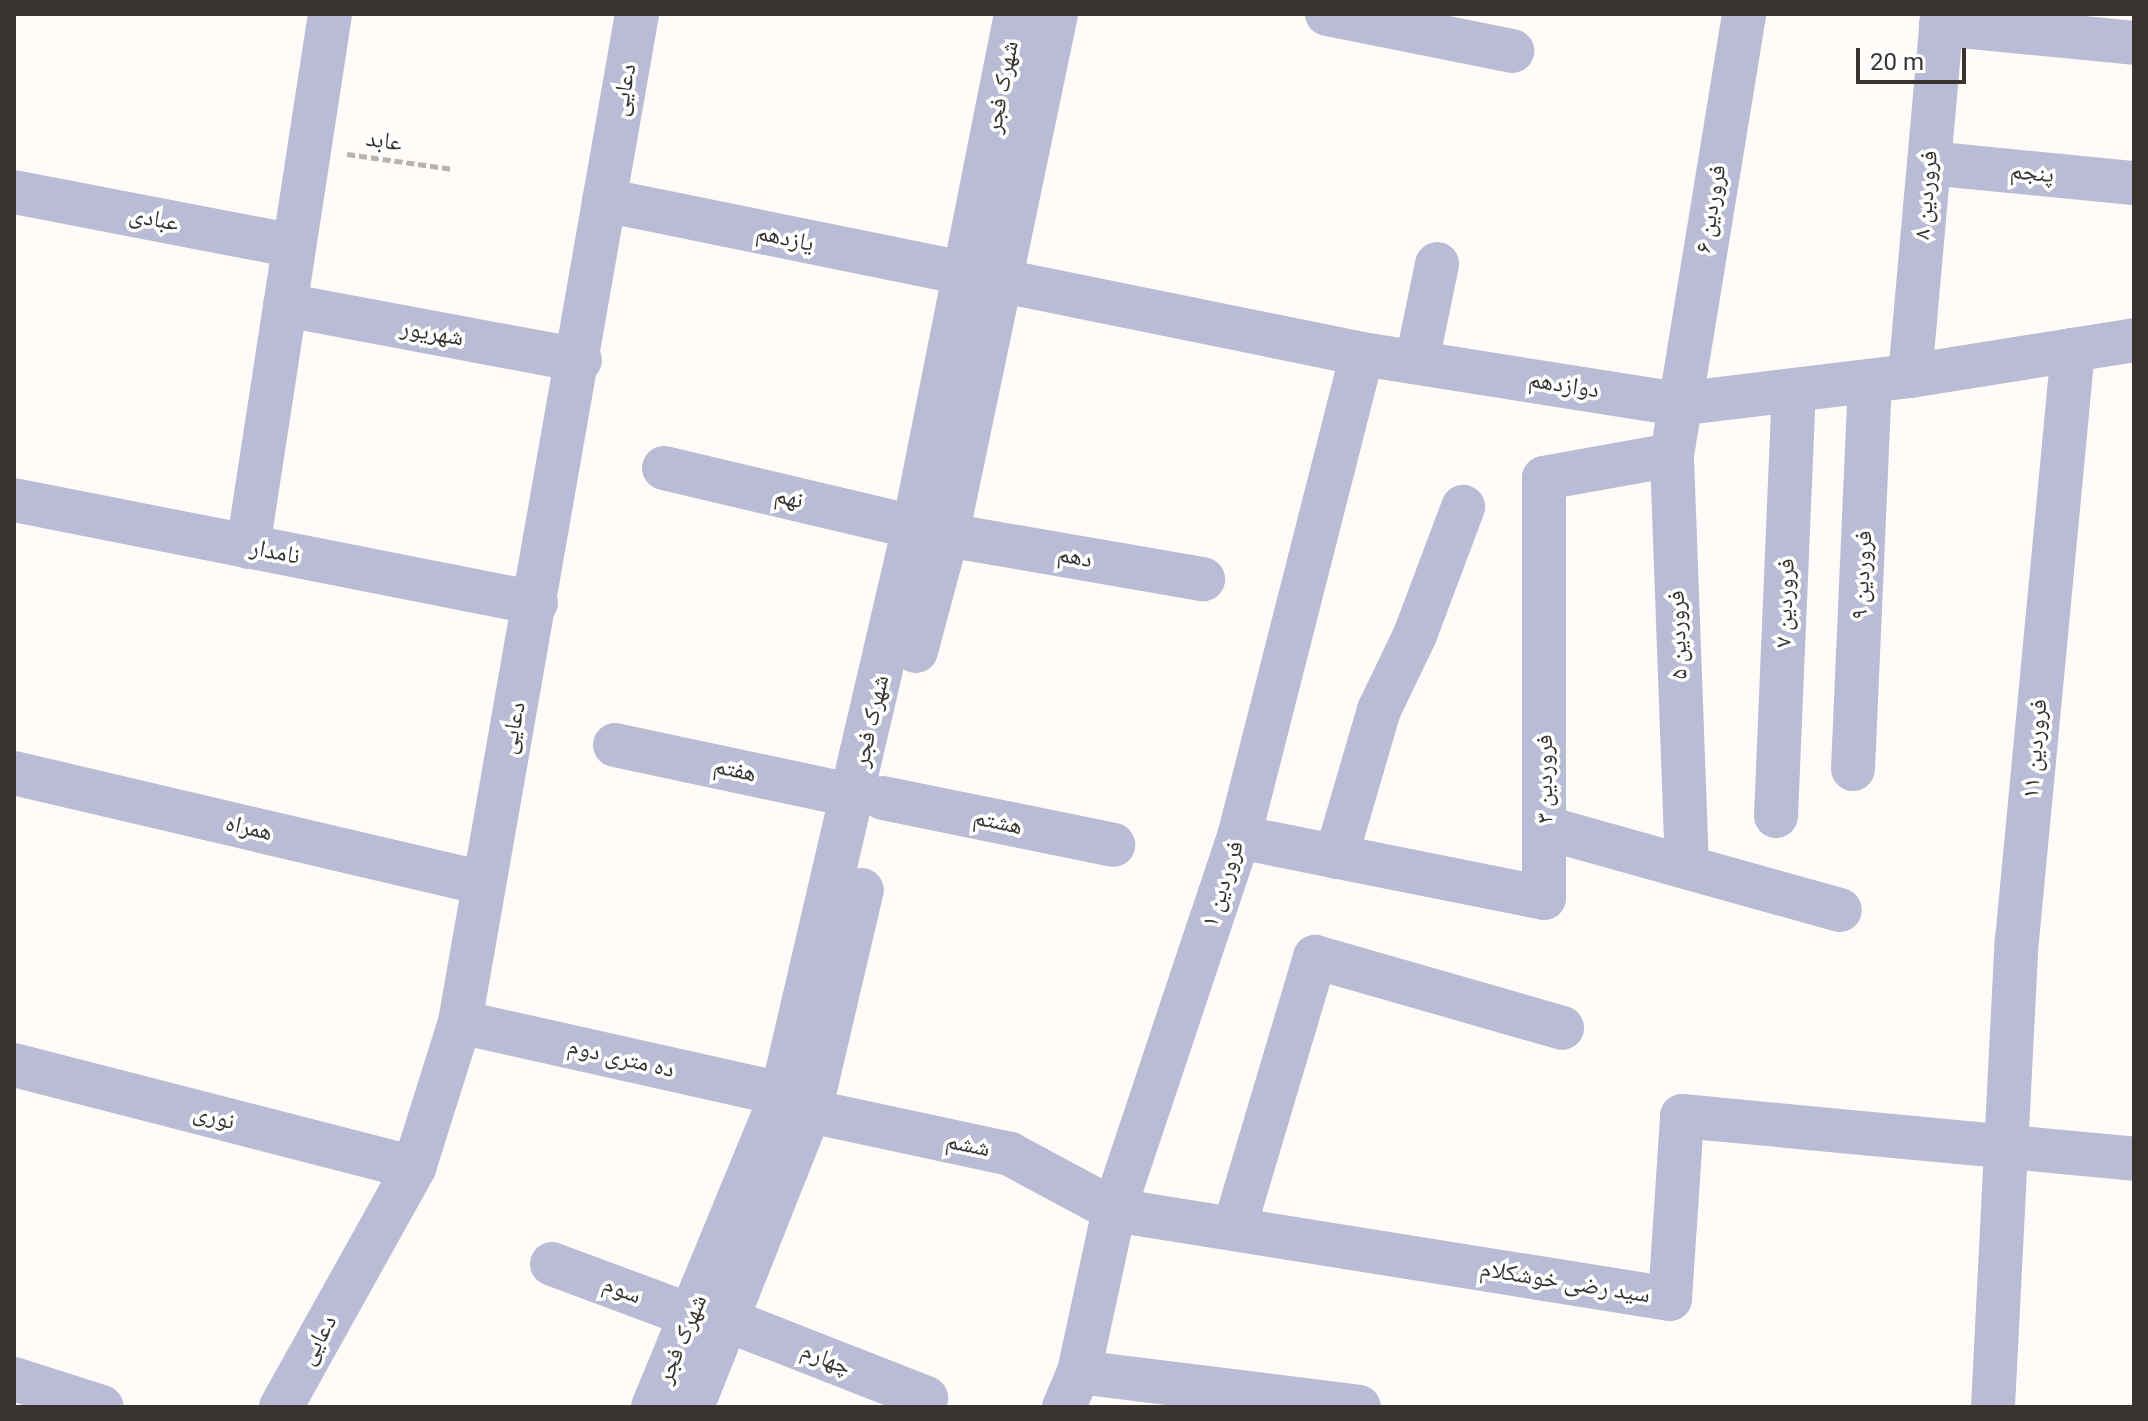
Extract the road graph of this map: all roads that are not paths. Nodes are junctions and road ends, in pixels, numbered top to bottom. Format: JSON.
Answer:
{"nodes":[{"id":1,"x":330,"y":14,"type":"edge"},
{"id":2,"x":637,"y":14,"type":"edge"},
{"id":3,"x":1016,"y":14,"type":"edge"},
{"id":4,"x":1056,"y":14,"type":"edge"},
{"id":5,"x":1327,"y":14,"type":"edge"},
{"id":6,"x":1744,"y":14,"type":"edge"},
{"id":7,"x":1942,"y":19,"type":"edge"},
{"id":8,"x":2134,"y":43,"type":"edge"},
{"id":9,"x":1512,"y":51,"type":"dead end"},
{"id":10,"x":1929,"y":163,"type":"junction"},
{"id":11,"x":2134,"y":183,"type":"edge"},
{"id":12,"x":14,"y":192,"type":"edge"},
{"id":13,"x":604,"y":200,"type":"junction"},
{"id":14,"x":294,"y":246,"type":"junction"},
{"id":15,"x":1437,"y":264,"type":"dead end"},
{"id":16,"x":981,"y":280,"type":"junction"},
{"id":17,"x":285,"y":305,"type":"junction"},
{"id":18,"x":2134,"y":340,"type":"edge"},
{"id":19,"x":2073,"y":350,"type":"junction"},
{"id":20,"x":1362,"y":354,"type":"junction"},
{"id":21,"x":580,"y":360,"type":"junction"},
{"id":22,"x":1417,"y":361,"type":"junction"},
{"id":23,"x":1890,"y":379,"type":"junction"},
{"id":24,"x":1794,"y":391,"type":"junction"},
{"id":25,"x":1678,"y":404,"type":"junction"},
{"id":26,"x":1672,"y":455,"type":"junction"},
{"id":27,"x":664,"y":468,"type":"dead end"},
{"id":28,"x":14,"y":500,"type":"edge"},
{"id":29,"x":1463,"y":507,"type":"dead end"},
{"id":30,"x":930,"y":531,"type":"junction"},
{"id":31,"x":248,"y":547,"type":"junction"},
{"id":32,"x":1203,"y":579,"type":"dead end"},
{"id":33,"x":536,"y":603,"type":"junction"},
{"id":34,"x":615,"y":745,"type":"dead end"},
{"id":35,"x":1853,"y":769,"type":"dead end"},
{"id":36,"x":14,"y":773,"type":"edge"},
{"id":37,"x":869,"y":797,"type":"junction"},
{"id":38,"x":1776,"y":816,"type":"dead end"},
{"id":39,"x":1546,"y":828,"type":"junction"},
{"id":40,"x":1239,"y":837,"type":"junction"},
{"id":41,"x":1113,"y":845,"type":"dead end"},
{"id":42,"x":1336,"y":857,"type":"junction"},
{"id":43,"x":1687,"y":867,"type":"junction"},
{"id":44,"x":484,"y":883,"type":"junction"},
{"id":45,"x":1840,"y":910,"type":"dead end"},
{"id":46,"x":460,"y":1022,"type":"junction"},
{"id":47,"x":1562,"y":1028,"type":"dead end"},
{"id":48,"x":14,"y":1065,"type":"edge"},
{"id":49,"x":796,"y":1103,"type":"junction"},
{"id":50,"x":2008,"y":1147,"type":"junction"},
{"id":51,"x":2134,"y":1159,"type":"edge"},
{"id":52,"x":414,"y":1168,"type":"junction"},
{"id":53,"x":1114,"y":1210,"type":"junction"},
{"id":54,"x":1234,"y":1229,"type":"junction"},
{"id":55,"x":552,"y":1264,"type":"dead end"},
{"id":56,"x":709,"y":1318,"type":"junction"},
{"id":57,"x":14,"y":1379,"type":"edge"},
{"id":58,"x":1071,"y":1390,"type":"edge"},
{"id":59,"x":926,"y":1398,"type":"dead end"},
{"id":60,"x":102,"y":1407,"type":"edge"},
{"id":61,"x":281,"y":1407,"type":"edge"},
{"id":62,"x":653,"y":1407,"type":"edge"},
{"id":63,"x":692,"y":1407,"type":"edge"},
{"id":64,"x":1359,"y":1407,"type":"edge"},
{"id":65,"x":1993,"y":1407,"type":"edge"}],
"edges":[{"from":1,"to":14,"type":"street"},
{"from":2,"to":13,"type":"street","name":"دعایی"},
{"from":3,"to":16,"type":"street","name":"شهرک فجر"},
{"from":4,"to":16,"type":"street","name":"شهرک فجر"},
{"from":5,"to":9,"type":"street"},
{"from":6,"to":25,"type":"street","name":"فروردین ۶"},
{"from":7,"to":8,"type":"street"},
{"from":7,"to":10,"type":"street","name":"فروردین ۸"},
{"from":10,"to":11,"type":"street","name":"پنجم"},
{"from":10,"to":23,"type":"street","name":"فروردین ۸"},
{"from":12,"to":14,"type":"street","name":"عبادی"},
{"from":13,"to":16,"type":"street","name":"یازدهم"},
{"from":13,"to":21,"type":"street","name":"دعایی"},
{"from":14,"to":17,"type":"street"},
{"from":15,"to":22,"type":"street"},
{"from":16,"to":20,"type":"street","name":"دوازدهم"},
{"from":16,"to":30,"type":"street","name":"شهرک فجر"},
{"from":17,"to":21,"type":"street","name":"شهریور"},
{"from":17,"to":31,"type":"street"},
{"from":18,"to":19,"type":"street","name":"دوازدهم"},
{"from":19,"to":23,"type":"street","name":"دوازدهم"},
{"from":19,"to":50,"type":"street","name":"فروردین ۱۱"},
{"from":20,"to":22,"type":"street","name":"دوازدهم"},
{"from":20,"to":40,"type":"street","name":"فروردین ۱"},
{"from":21,"to":33,"type":"street","name":"دعایی"},
{"from":22,"to":25,"type":"street","name":"دوازدهم"},
{"from":23,"to":24,"type":"street","name":"دوازدهم"},
{"from":23,"to":35,"type":"street","name":"فروردین ۹"},
{"from":24,"to":25,"type":"street","name":"دوازدهم"},
{"from":24,"to":38,"type":"street","name":"فروردین ۷"},
{"from":25,"to":26,"type":"street","name":"فروردین ۵"},
{"from":26,"to":39,"type":"street","name":"فروردین ۳"},
{"from":26,"to":43,"type":"street","name":"فروردین ۵"},
{"from":27,"to":30,"type":"street","name":"نهم"},
{"from":28,"to":31,"type":"street","name":"نامدار"},
{"from":29,"to":42,"type":"street"},
{"from":30,"to":32,"type":"street","name":"دهم"},
{"from":30,"to":37,"type":"street","name":"شهرک فجر"},
{"from":31,"to":33,"type":"street","name":"نامدار"},
{"from":33,"to":44,"type":"street","name":"دعایی"},
{"from":34,"to":37,"type":"street","name":"هفتم"},
{"from":36,"to":44,"type":"street","name":"همراه"},
{"from":37,"to":41,"type":"street","name":"هشتم"},
{"from":37,"to":49,"type":"street","name":"شهرک فجر"},
{"from":39,"to":42,"type":"street","name":"فروردین ۳"},
{"from":39,"to":43,"type":"street"},
{"from":40,"to":42,"type":"street","name":"فروردین ۳"},
{"from":40,"to":53,"type":"street","name":"فروردین ۱"},
{"from":43,"to":45,"type":"street"},
{"from":44,"to":46,"type":"street","name":"دعایی"},
{"from":46,"to":49,"type":"street","name":"ده متری دوم"},
{"from":46,"to":52,"type":"street","name":"دعایی"},
{"from":47,"to":54,"type":"street"},
{"from":48,"to":52,"type":"street","name":"نوری"},
{"from":49,"to":53,"type":"street","name":"ششم"},
{"from":49,"to":56,"type":"street","name":"شهرک فجر"},
{"from":50,"to":51,"type":"street","name":"سید رضی خوشکلام"},
{"from":50,"to":54,"type":"street","name":"سید رضی خوشکلام"},
{"from":50,"to":65,"type":"street","name":"فروردین ۱۱"},
{"from":52,"to":61,"type":"street","name":"دعایی"},
{"from":53,"to":54,"type":"street","name":"سید رضی خوشکلام"},
{"from":53,"to":58,"type":"street","name":"فروردین ۱"},
{"from":55,"to":56,"type":"street","name":"سوم"},
{"from":56,"to":59,"type":"street","name":"چهارم"},
{"from":56,"to":62,"type":"street","name":"شهرک فجر"},
{"from":56,"to":63,"type":"street","name":"شهرک فجر"},
{"from":57,"to":60,"type":"street"},
{"from":58,"to":64,"type":"street"}]}
